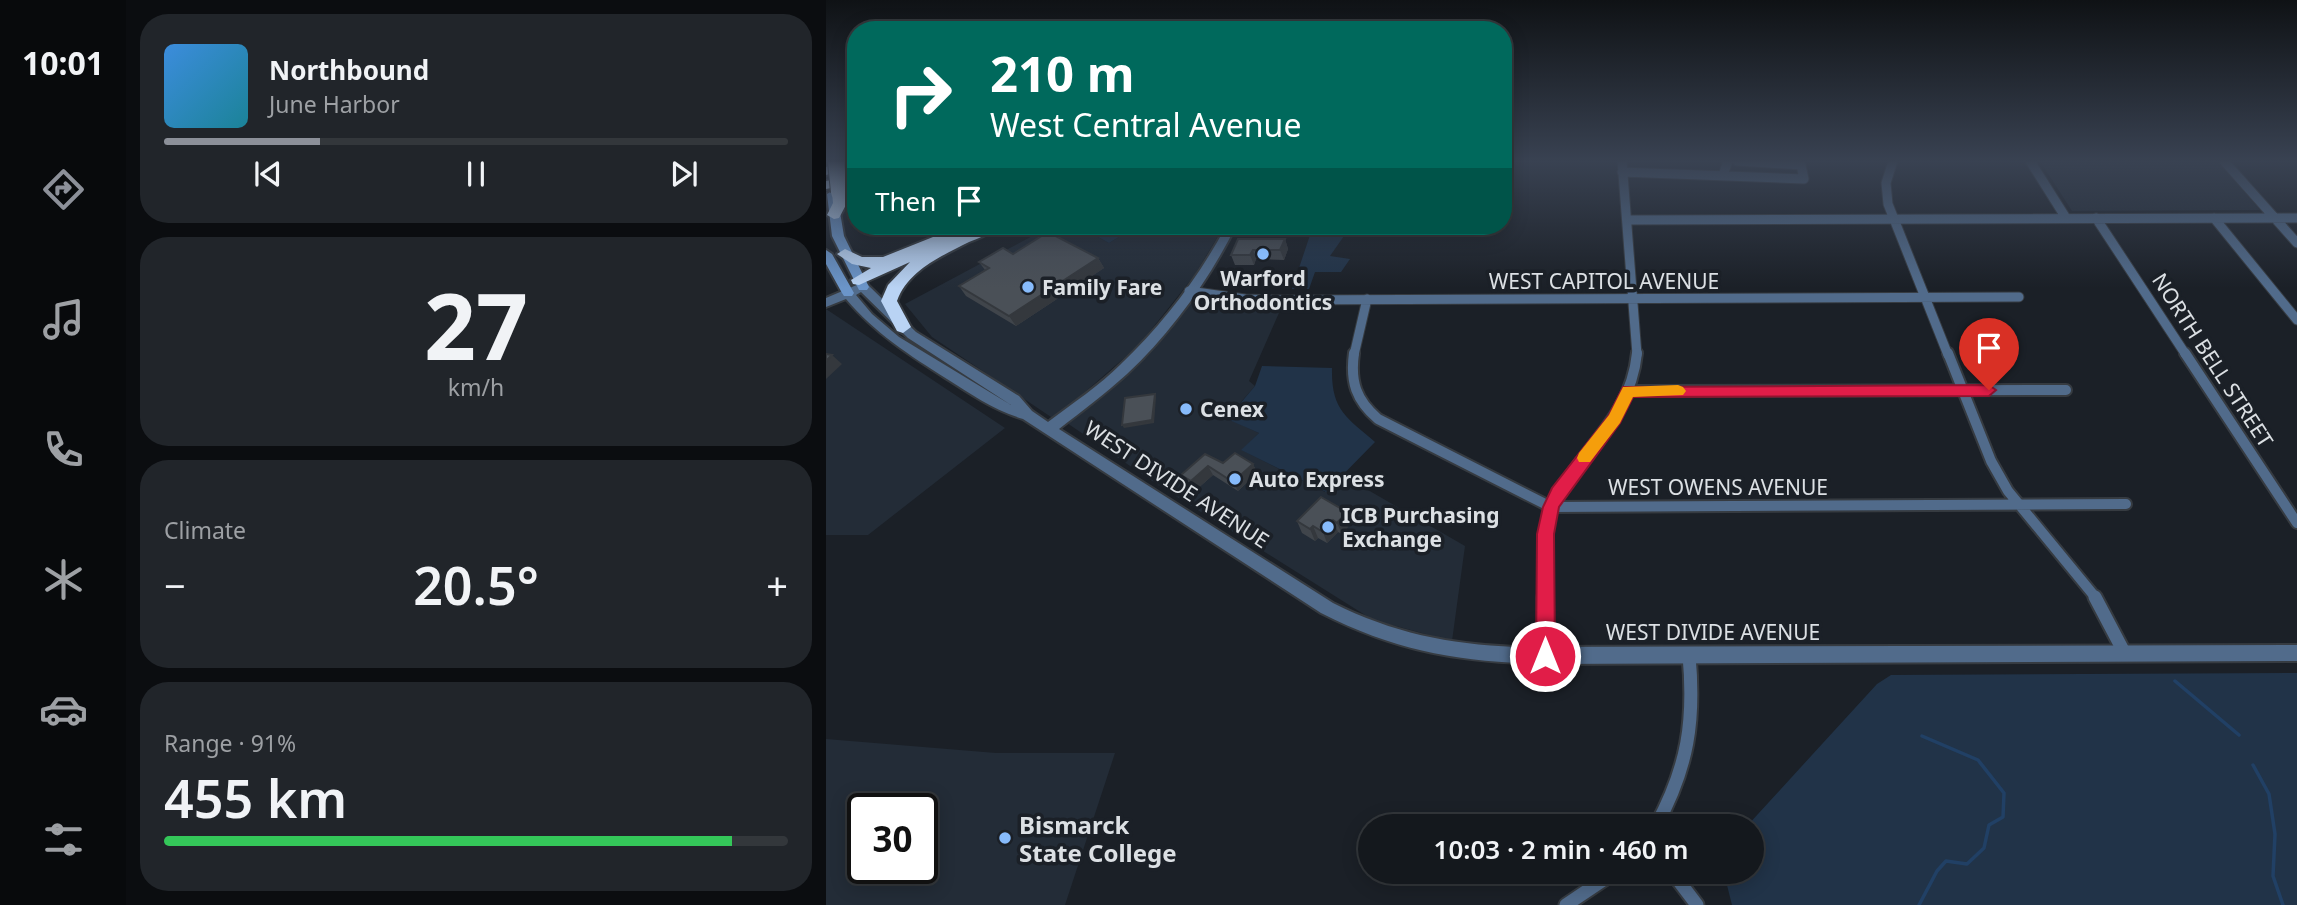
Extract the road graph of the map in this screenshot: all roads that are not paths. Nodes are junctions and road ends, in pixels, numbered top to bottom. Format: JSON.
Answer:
{"nodes":[{"id":1,"x":840,"y":203,"type":"edge"},
{"id":2,"x":1625,"y":203,"type":"edge"},
{"id":3,"x":1889,"y":203,"type":"edge"},
{"id":4,"x":2057,"y":203,"type":"edge"},
{"id":5,"x":2262,"y":203,"type":"edge"},
{"id":6,"x":834,"y":215,"type":"joint"},
{"id":7,"x":2066,"y":218,"type":"junction"},
{"id":8,"x":2096,"y":218,"type":"junction"},
{"id":9,"x":2214,"y":218,"type":"junction"},
{"id":10,"x":2275,"y":218,"type":"junction"},
{"id":11,"x":2297,"y":218,"type":"edge"},
{"id":12,"x":1894,"y":219,"type":"junction"},
{"id":13,"x":1627,"y":220,"type":"junction"},
{"id":14,"x":974,"y":235,"type":"edge"},
{"id":15,"x":1225,"y":235,"type":"edge"},
{"id":16,"x":947,"y":236,"type":"joint"},
{"id":17,"x":2297,"y":243,"type":"edge"},
{"id":18,"x":845,"y":254,"type":"junction"},
{"id":19,"x":826,"y":260,"type":"edge"},
{"id":20,"x":914,"y":266,"type":"junction"},
{"id":21,"x":826,"y":275,"type":"edge"},
{"id":22,"x":826,"y":284,"type":"edge"},
{"id":23,"x":853,"y":286,"type":"junction"},
{"id":24,"x":1189,"y":291,"type":"junction"},
{"id":25,"x":826,"y":293,"type":"edge"},
{"id":26,"x":1634,"y":298,"type":"junction"},
{"id":27,"x":1926,"y":298,"type":"junction"},
{"id":28,"x":2019,"y":298,"type":"dead end"},
{"id":29,"x":1367,"y":299,"type":"junction"},
{"id":30,"x":826,"y":303,"type":"edge"},
{"id":31,"x":2297,"y":320,"type":"edge"},
{"id":32,"x":903,"y":327,"type":"junction"},
{"id":33,"x":2066,"y":390,"type":"dead end"},
{"id":34,"x":1628,"y":391,"type":"junction"},
{"id":35,"x":1963,"y":391,"type":"junction"},
{"id":36,"x":1027,"y":415,"type":"junction"},
{"id":37,"x":1049,"y":429,"type":"junction"},
{"id":38,"x":2019,"y":505,"type":"junction"},
{"id":39,"x":2126,"y":505,"type":"dead end"},
{"id":40,"x":1551,"y":507,"type":"junction"},
{"id":41,"x":2297,"y":523,"type":"edge"},
{"id":42,"x":2297,"y":653,"type":"edge"},
{"id":43,"x":2125,"y":654,"type":"junction"},
{"id":44,"x":1689,"y":655,"type":"junction"},
{"id":45,"x":1545,"y":656,"type":"junction"},
{"id":46,"x":1662,"y":814,"type":"edge"},
{"id":47,"x":1599,"y":884,"type":"edge"},
{"id":48,"x":1681,"y":884,"type":"edge"},
{"id":49,"x":1566,"y":905,"type":"edge"},
{"id":50,"x":1697,"y":905,"type":"edge"}],
"edges":[{"from":1,"to":6,"type":"highway"},
{"from":2,"to":13,"type":"street"},
{"from":3,"to":12,"type":"street"},
{"from":4,"to":7,"type":"street"},
{"from":5,"to":10,"type":"street"},
{"from":6,"to":18,"type":"main road","name":"WEST DIVIDE AVENUE"},
{"from":7,"to":8,"type":"street"},
{"from":7,"to":12,"type":"street"},
{"from":8,"to":9,"type":"street"},
{"from":8,"to":41,"type":"street","name":"NORTH BELL STREET"},
{"from":9,"to":10,"type":"street"},
{"from":9,"to":31,"type":"street"},
{"from":10,"to":11,"type":"street"},
{"from":10,"to":17,"type":"street"},
{"from":12,"to":13,"type":"street"},
{"from":12,"to":27,"type":"street"},
{"from":13,"to":26,"type":"street"},
{"from":14,"to":20,"type":"highway"},
{"from":15,"to":24,"type":"street"},
{"from":16,"to":18,"type":"highway"},
{"from":16,"to":23,"type":"highway"},
{"from":18,"to":23,"type":"main road","name":"WEST DIVIDE AVENUE"},
{"from":19,"to":23,"type":"main road","name":"WEST DIVIDE AVENUE"},
{"from":20,"to":23,"type":"highway"},
{"from":20,"to":32,"type":"highway"},
{"from":21,"to":22,"type":"main road"},
{"from":23,"to":25,"type":"street"},
{"from":23,"to":30,"type":"street"},
{"from":23,"to":32,"type":"street","name":"WEST DIVIDE AVENUE"},
{"from":23,"to":36,"type":"street","name":"WEST DIVIDE AVENUE"},
{"from":24,"to":29,"type":"street","name":"WEST CAPITOL AVENUE"},
{"from":24,"to":37,"type":"street"},
{"from":26,"to":27,"type":"street","name":"WEST CAPITOL AVENUE"},
{"from":26,"to":29,"type":"street","name":"WEST CAPITOL AVENUE"},
{"from":26,"to":34,"type":"street"},
{"from":27,"to":28,"type":"street","name":"WEST CAPITOL AVENUE"},
{"from":27,"to":35,"type":"street"},
{"from":29,"to":40,"type":"street","name":"WEST OWENS AVENUE"},
{"from":32,"to":36,"type":"street","name":"WEST DIVIDE AVENUE"},
{"from":33,"to":35,"type":"street"},
{"from":34,"to":35,"type":"street"},
{"from":34,"to":40,"type":"street"},
{"from":35,"to":38,"type":"street"},
{"from":36,"to":37,"type":"street","name":"WEST DIVIDE AVENUE"},
{"from":37,"to":45,"type":"street","name":"WEST DIVIDE AVENUE"},
{"from":38,"to":39,"type":"street","name":"WEST OWENS AVENUE"},
{"from":38,"to":40,"type":"street","name":"WEST OWENS AVENUE"},
{"from":38,"to":43,"type":"street"},
{"from":40,"to":45,"type":"street"},
{"from":42,"to":43,"type":"street","name":"WEST DIVIDE AVENUE"},
{"from":43,"to":44,"type":"street","name":"WEST DIVIDE AVENUE"},
{"from":44,"to":45,"type":"street","name":"WEST DIVIDE AVENUE"},
{"from":44,"to":46,"type":"street"},
{"from":47,"to":49,"type":"street"},
{"from":48,"to":50,"type":"street"}]}
